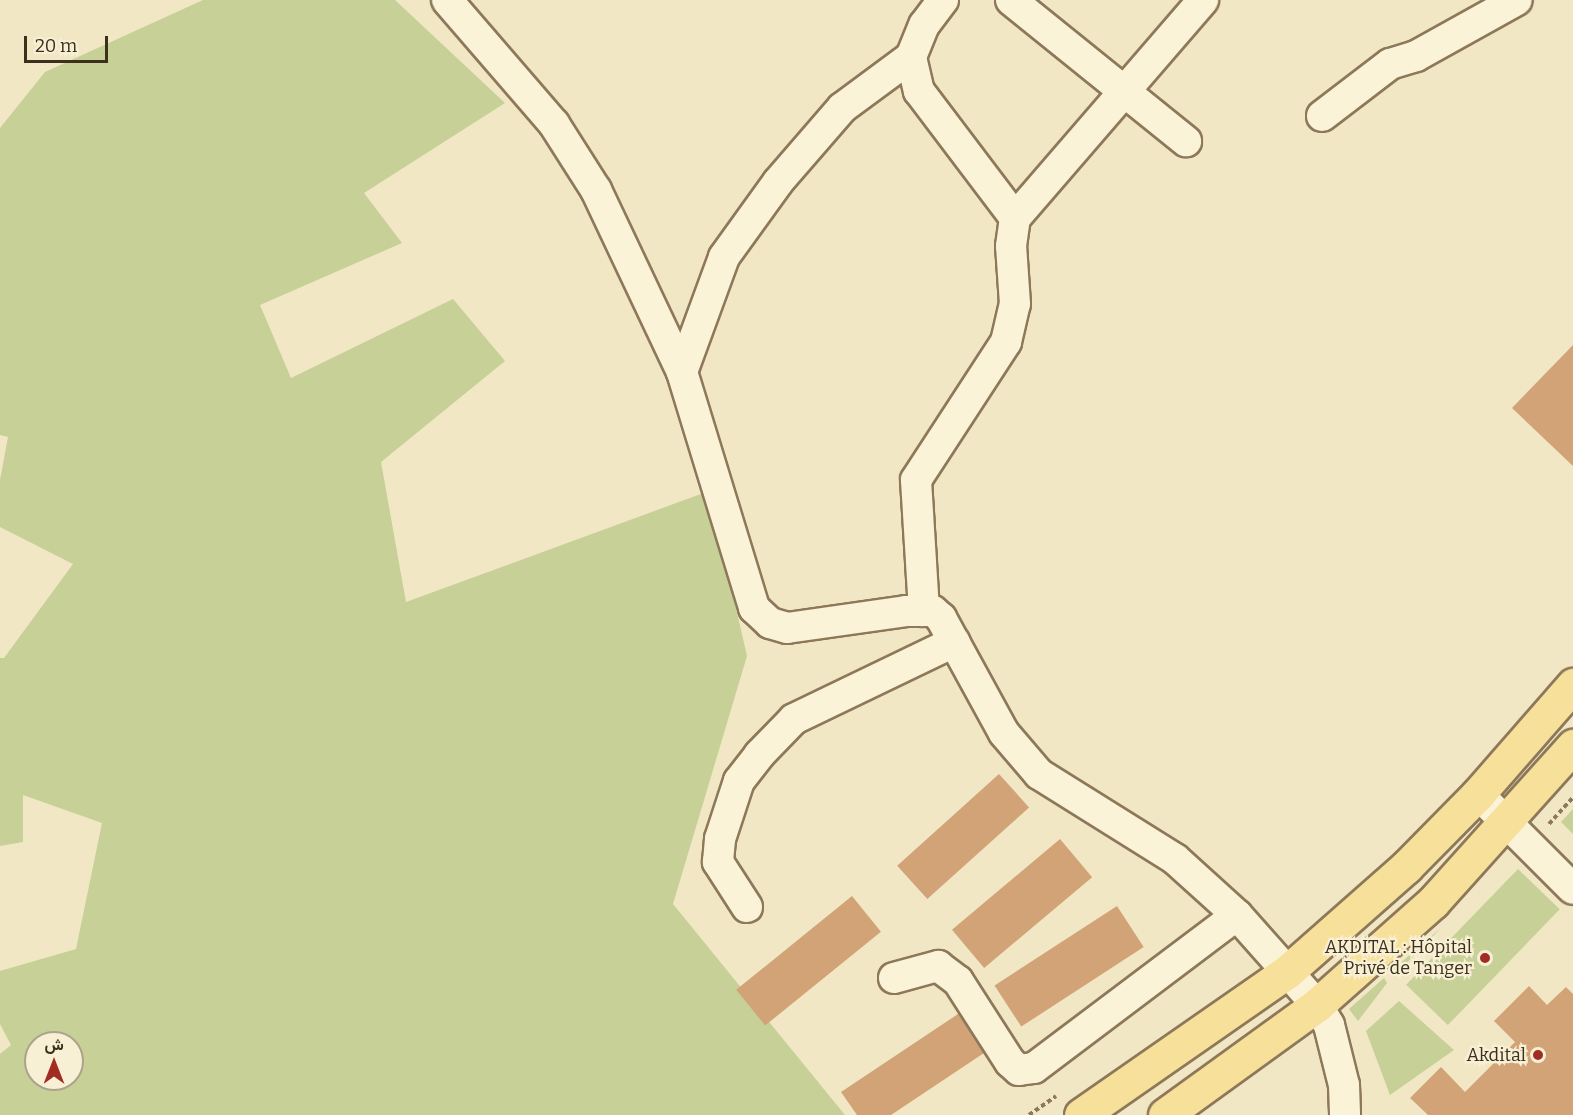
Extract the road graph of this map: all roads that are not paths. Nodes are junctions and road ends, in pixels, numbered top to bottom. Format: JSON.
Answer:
{"nodes":[{"id":1,"x":447,"y":0,"type":"edge"},
{"id":2,"x":943,"y":0,"type":"edge"},
{"id":3,"x":1011,"y":0,"type":"edge"},
{"id":4,"x":1517,"y":0,"type":"edge"},
{"id":5,"x":1199,"y":1,"type":"edge"},
{"id":6,"x":911,"y":57,"type":"junction"},
{"id":7,"x":1125,"y":90,"type":"junction"},
{"id":8,"x":1322,"y":116,"type":"dead end"},
{"id":9,"x":1186,"y":141,"type":"dead end"},
{"id":10,"x":1015,"y":218,"type":"junction"},
{"id":11,"x":682,"y":372,"type":"junction"},
{"id":12,"x":924,"y":611,"type":"junction"},
{"id":13,"x":954,"y":642,"type":"junction"},
{"id":14,"x":1573,"y":685,"type":"edge"},
{"id":15,"x":1573,"y":746,"type":"edge"},
{"id":16,"x":1478,"y":795,"type":"junction"},
{"id":17,"x":1509,"y":821,"type":"junction"},
{"id":18,"x":1573,"y":889,"type":"edge"},
{"id":19,"x":747,"y":907,"type":"dead end"},
{"id":20,"x":1237,"y":915,"type":"junction"},
{"id":21,"x":1287,"y":972,"type":"junction"},
{"id":22,"x":894,"y":978,"type":"dead end"},
{"id":23,"x":1317,"y":1005,"type":"junction"},
{"id":24,"x":1081,"y":1115,"type":"edge"},
{"id":25,"x":1165,"y":1115,"type":"edge"},
{"id":26,"x":1345,"y":1115,"type":"edge"}],
"edges":[{"from":1,"to":11,"type":"street"},
{"from":2,"to":6,"type":"street"},
{"from":3,"to":7,"type":"street"},
{"from":4,"to":8,"type":"street"},
{"from":5,"to":7,"type":"street"},
{"from":6,"to":10,"type":"street"},
{"from":6,"to":11,"type":"street"},
{"from":7,"to":9,"type":"street"},
{"from":7,"to":10,"type":"street"},
{"from":10,"to":12,"type":"street"},
{"from":11,"to":12,"type":"street"},
{"from":12,"to":13,"type":"street"},
{"from":13,"to":19,"type":"street"},
{"from":13,"to":20,"type":"street"},
{"from":14,"to":16,"type":"main road"},
{"from":15,"to":17,"type":"main road"},
{"from":16,"to":17,"type":"street"},
{"from":16,"to":21,"type":"main road"},
{"from":17,"to":18,"type":"street"},
{"from":17,"to":23,"type":"main road"},
{"from":20,"to":21,"type":"street"},
{"from":20,"to":22,"type":"street"},
{"from":21,"to":23,"type":"street"},
{"from":21,"to":24,"type":"main road"},
{"from":23,"to":25,"type":"main road"},
{"from":23,"to":26,"type":"street"}]}
